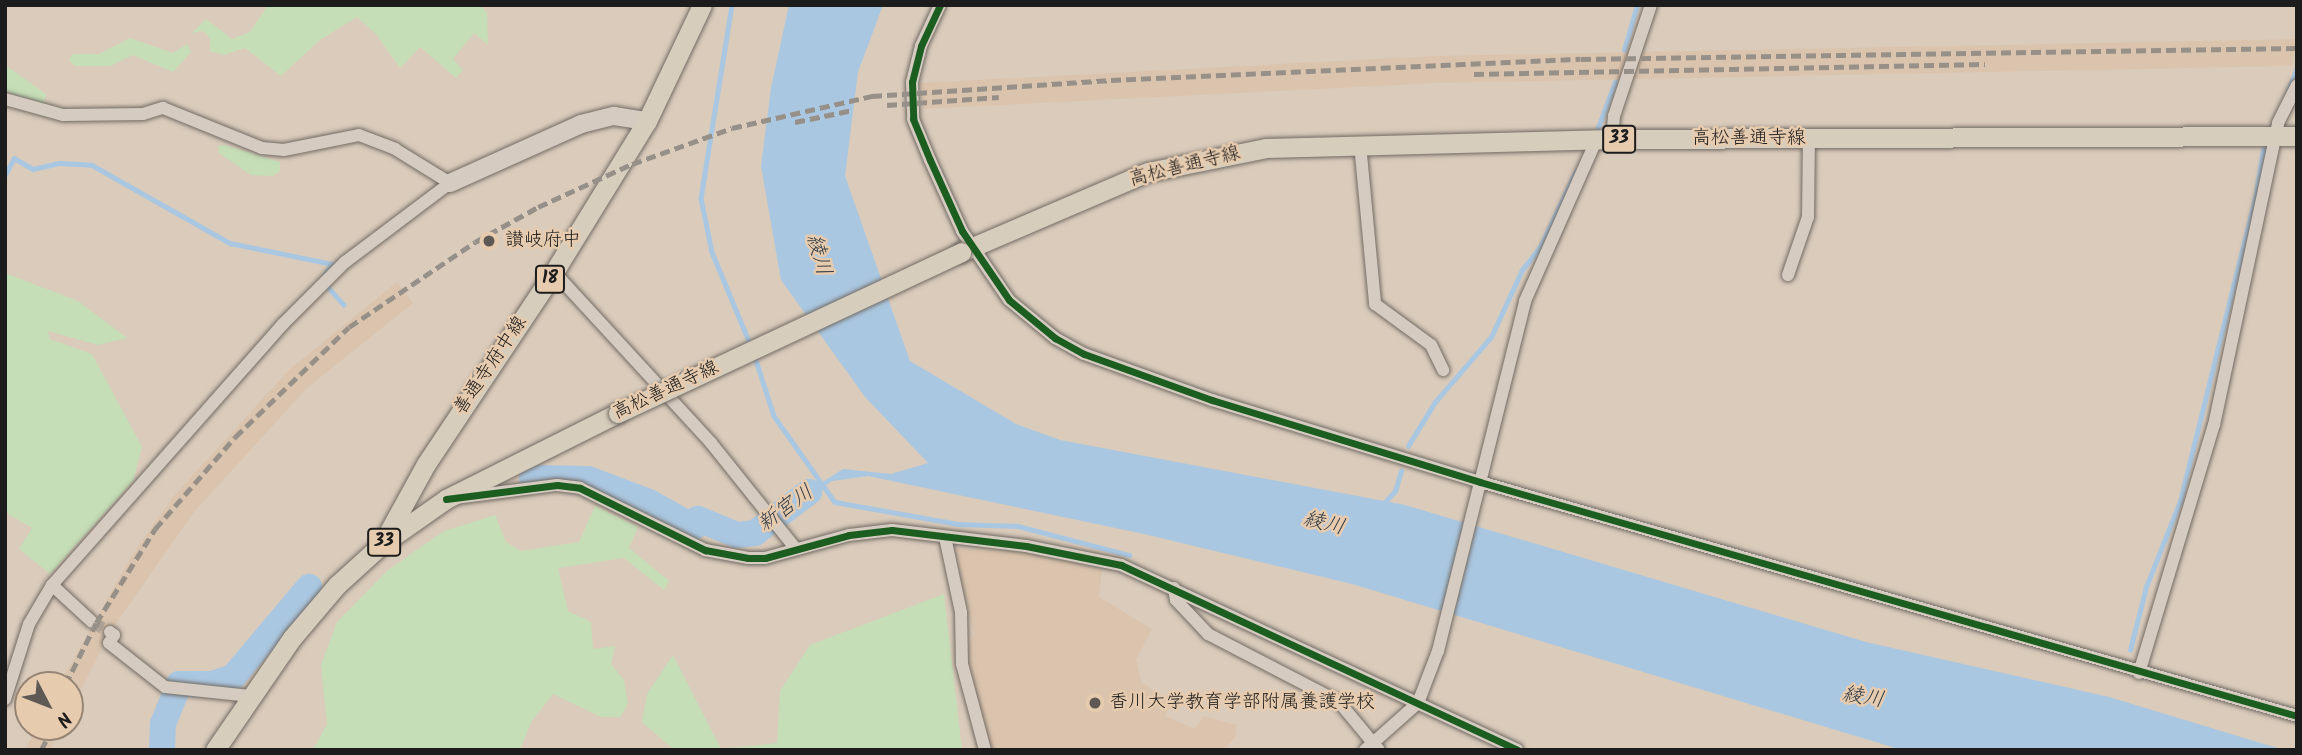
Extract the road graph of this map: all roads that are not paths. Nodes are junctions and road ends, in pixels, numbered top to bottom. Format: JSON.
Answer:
{"nodes":[{"id":1,"x":702,"y":5,"type":"edge"},
{"id":2,"x":940,"y":5,"type":"edge"},
{"id":3,"x":1651,"y":5,"type":"edge"},
{"id":4,"x":2297,"y":85,"type":"edge"},
{"id":5,"x":5,"y":99,"type":"edge"},
{"id":6,"x":647,"y":121,"type":"junction"},
{"id":7,"x":2287,"y":136,"type":"edge"},
{"id":8,"x":1809,"y":139,"type":"junction"},
{"id":9,"x":1604,"y":141,"type":"junction"},
{"id":10,"x":1360,"y":144,"type":"junction"},
{"id":11,"x":450,"y":183,"type":"junction"},
{"id":12,"x":1803,"y":231,"type":"junction"},
{"id":13,"x":1818,"y":234,"type":"dead end"},
{"id":14,"x":967,"y":250,"type":"junction"},
{"id":15,"x":554,"y":272,"type":"junction"},
{"id":16,"x":1788,"y":275,"type":"dead end"},
{"id":17,"x":1443,"y":370,"type":"dead end"},
{"id":18,"x":420,"y":474,"type":"junction"},
{"id":19,"x":1480,"y":482,"type":"junction"},
{"id":20,"x":446,"y":499,"type":"junction"},
{"id":21,"x":945,"y":537,"type":"junction"},
{"id":22,"x":382,"y":544,"type":"junction"},
{"id":23,"x":796,"y":550,"type":"junction"},
{"id":24,"x":52,"y":585,"type":"junction"},
{"id":25,"x":1174,"y":588,"type":"junction"},
{"id":26,"x":92,"y":622,"type":"tunnel mouth"},
{"id":27,"x":110,"y":632,"type":"tunnel mouth"},
{"id":28,"x":2139,"y":673,"type":"junction"},
{"id":29,"x":251,"y":696,"type":"junction"},
{"id":30,"x":5,"y":699,"type":"edge"},
{"id":31,"x":1418,"y":703,"type":"junction"},
{"id":32,"x":2297,"y":716,"type":"edge"},
{"id":33,"x":1373,"y":747,"type":"edge"},
{"id":34,"x":215,"y":750,"type":"edge"},
{"id":35,"x":985,"y":750,"type":"edge"},
{"id":36,"x":1517,"y":750,"type":"edge"}],
"edges":[{"from":1,"to":6,"type":"main road","name":"善通寺府中線","number":"18"},
{"from":2,"to":14,"type":"street"},
{"from":3,"to":9,"type":"street"},
{"from":4,"to":7,"type":"street"},
{"from":5,"to":11,"type":"street"},
{"from":6,"to":11,"type":"street"},
{"from":6,"to":15,"type":"main road","name":"善通寺府中線","number":"18"},
{"from":7,"to":8,"type":"main road","name":"高松善通寺線","number":"33"},
{"from":7,"to":28,"type":"street"},
{"from":8,"to":9,"type":"main road","name":"高松善通寺線","number":"33"},
{"from":8,"to":12,"type":"street"},
{"from":9,"to":10,"type":"main road","name":"高松善通寺線","number":"33"},
{"from":9,"to":19,"type":"street"},
{"from":10,"to":14,"type":"main road","name":"高松善通寺線","number":"33"},
{"from":10,"to":17,"type":"street"},
{"from":11,"to":24,"type":"street"},
{"from":12,"to":13,"type":"street"},
{"from":12,"to":16,"type":"street"},
{"from":14,"to":19,"type":"street"},
{"from":14,"to":20,"type":"main road","name":"高松善通寺線","number":"33","bridge":true},
{"from":15,"to":18,"type":"main road","name":"善通寺府中線","number":"18"},
{"from":15,"to":23,"type":"street"},
{"from":18,"to":20,"type":"main road"},
{"from":18,"to":22,"type":"main road","name":"善通寺府中線","number":"18"},
{"from":19,"to":28,"type":"street"},
{"from":19,"to":31,"type":"street"},
{"from":20,"to":22,"type":"main road","name":"高松善通寺線","number":"33"},
{"from":20,"to":23,"type":"street"},
{"from":21,"to":23,"type":"street"},
{"from":21,"to":25,"type":"street"},
{"from":21,"to":35,"type":"street"},
{"from":22,"to":29,"type":"main road","name":"高松善通寺線","number":"33"},
{"from":24,"to":26,"type":"street"},
{"from":24,"to":30,"type":"street"},
{"from":25,"to":31,"type":"street"},
{"from":25,"to":33,"type":"street"},
{"from":27,"to":29,"type":"street"},
{"from":28,"to":32,"type":"street"},
{"from":29,"to":34,"type":"main road","name":"高松善通寺線","number":"33"},
{"from":31,"to":33,"type":"street"},
{"from":31,"to":36,"type":"street"}]}
